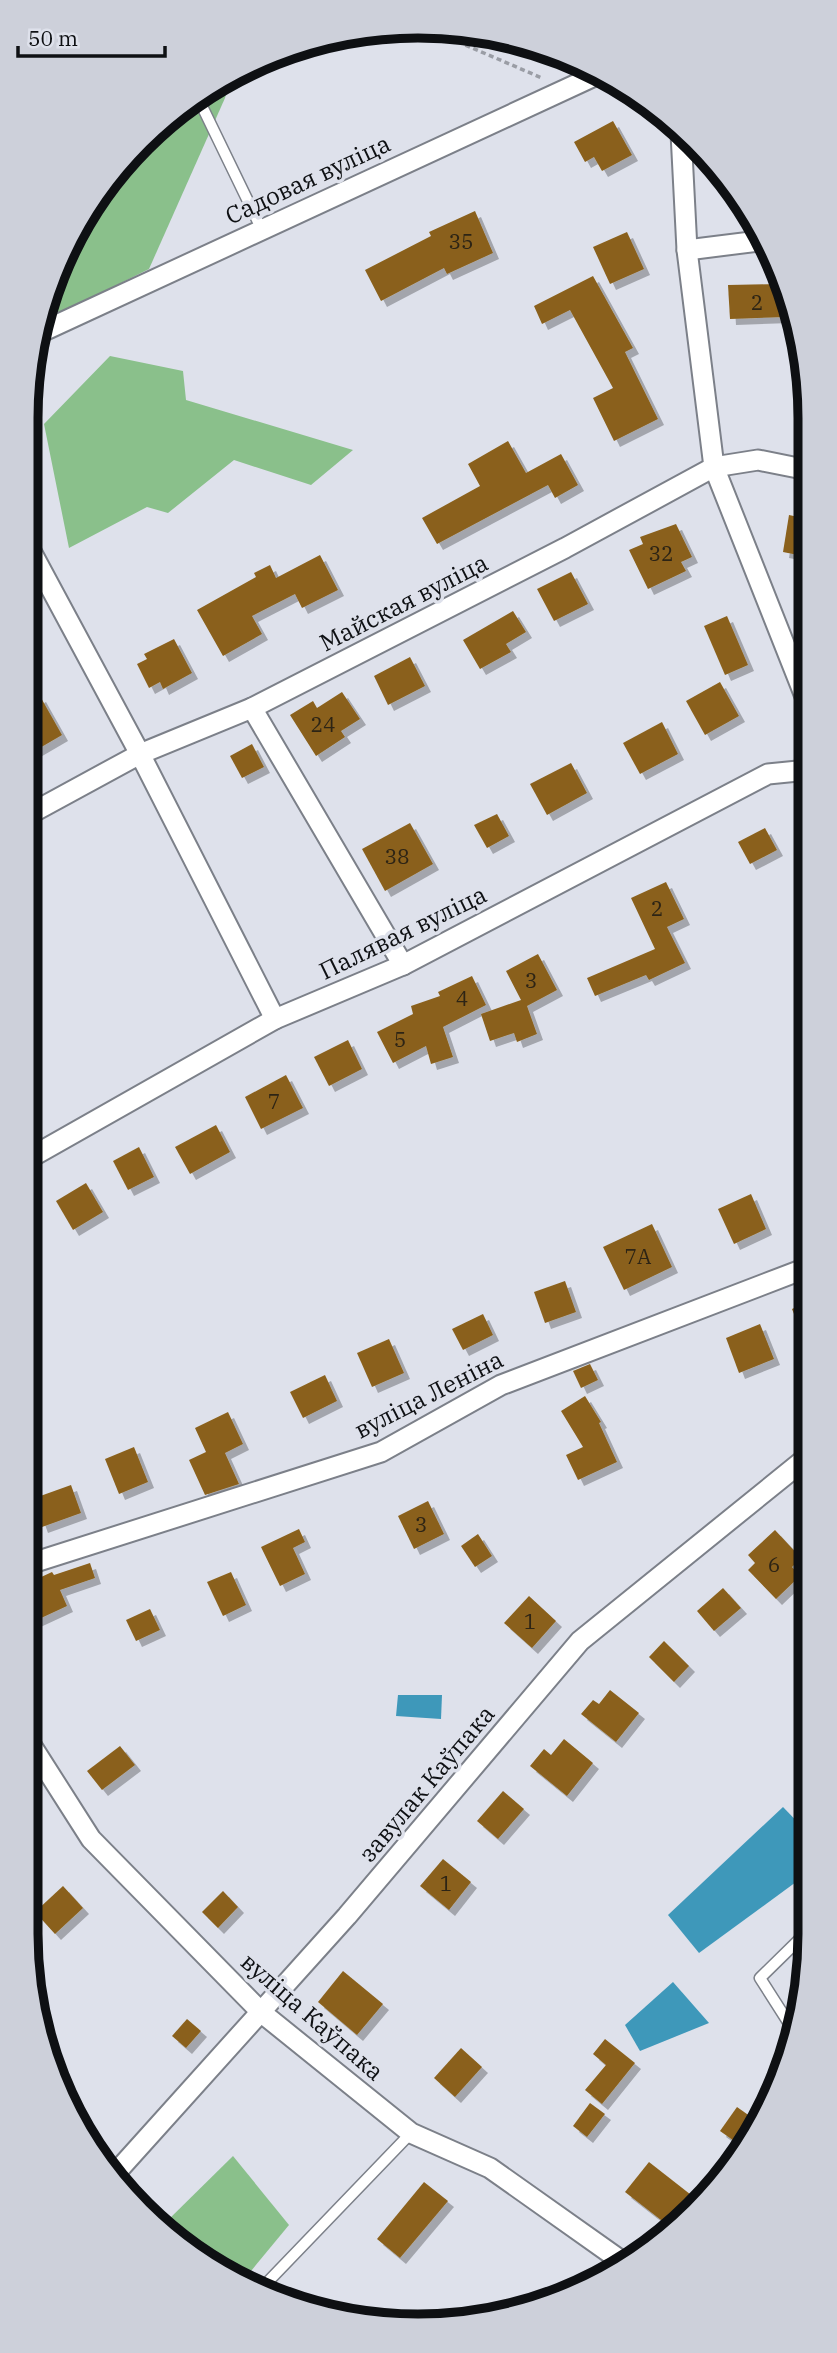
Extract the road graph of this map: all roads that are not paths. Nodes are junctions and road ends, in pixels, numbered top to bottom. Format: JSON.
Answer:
{"nodes":[{"id":1,"x":588,"y":79,"type":"edge"},
{"id":2,"x":202,"y":106,"type":"edge"},
{"id":3,"x":682,"y":145,"type":"edge"},
{"id":4,"x":261,"y":228,"type":"junction"},
{"id":5,"x":755,"y":242,"type":"edge"},
{"id":6,"x":687,"y":250,"type":"junction"},
{"id":7,"x":49,"y":328,"type":"edge"},
{"id":8,"x":714,"y":467,"type":"junction"},
{"id":9,"x":798,"y":468,"type":"edge"},
{"id":10,"x":38,"y":564,"type":"edge"},
{"id":11,"x":798,"y":679,"type":"edge"},
{"id":12,"x":252,"y":708,"type":"junction"},
{"id":13,"x":140,"y":754,"type":"junction"},
{"id":14,"x":798,"y":771,"type":"edge"},
{"id":15,"x":38,"y":809,"type":"edge"},
{"id":16,"x":403,"y":965,"type":"junction"},
{"id":17,"x":275,"y":1019,"type":"junction"},
{"id":18,"x":38,"y":1153,"type":"edge"},
{"id":19,"x":798,"y":1271,"type":"edge"},
{"id":20,"x":798,"y":1465,"type":"edge"},
{"id":21,"x":38,"y":1561,"type":"edge"},
{"id":22,"x":38,"y":1756,"type":"edge"},
{"id":23,"x":798,"y":1941,"type":"edge"},
{"id":24,"x":262,"y":2014,"type":"junction"},
{"id":25,"x":788,"y":2022,"type":"edge"},
{"id":26,"x":411,"y":2133,"type":"junction"},
{"id":27,"x":119,"y":2169,"type":"edge"},
{"id":28,"x":618,"y":2258,"type":"edge"},
{"id":29,"x":267,"y":2283,"type":"edge"}],
"edges":[{"from":1,"to":4,"type":"street","name":"Садовая вуліца"},
{"from":2,"to":4,"type":"lane"},
{"from":3,"to":6,"type":"street"},
{"from":4,"to":7,"type":"street","name":"Садовая вуліца"},
{"from":5,"to":6,"type":"street"},
{"from":6,"to":8,"type":"street"},
{"from":8,"to":9,"type":"street","name":"Майская вуліца"},
{"from":8,"to":11,"type":"street"},
{"from":8,"to":12,"type":"street","name":"Майская вуліца"},
{"from":10,"to":13,"type":"street"},
{"from":12,"to":13,"type":"street","name":"Майская вуліца"},
{"from":12,"to":16,"type":"street"},
{"from":13,"to":15,"type":"street","name":"Майская вуліца"},
{"from":13,"to":17,"type":"street"},
{"from":14,"to":16,"type":"street","name":"Палявая вуліца"},
{"from":16,"to":17,"type":"street","name":"Палявая вуліца"},
{"from":17,"to":18,"type":"street","name":"Палявая вуліца"},
{"from":19,"to":21,"type":"street","name":"вуліца Леніна"},
{"from":20,"to":24,"type":"street","name":"завулак Каўпака"},
{"from":22,"to":24,"type":"street","name":"вуліца Каўпака"},
{"from":23,"to":25,"type":"lane"},
{"from":24,"to":26,"type":"street","name":"вуліца Каўпака"},
{"from":24,"to":27,"type":"street","name":"завулак Каўпака"},
{"from":26,"to":28,"type":"street","name":"вуліца Каўпака"},
{"from":26,"to":29,"type":"lane"}]}
